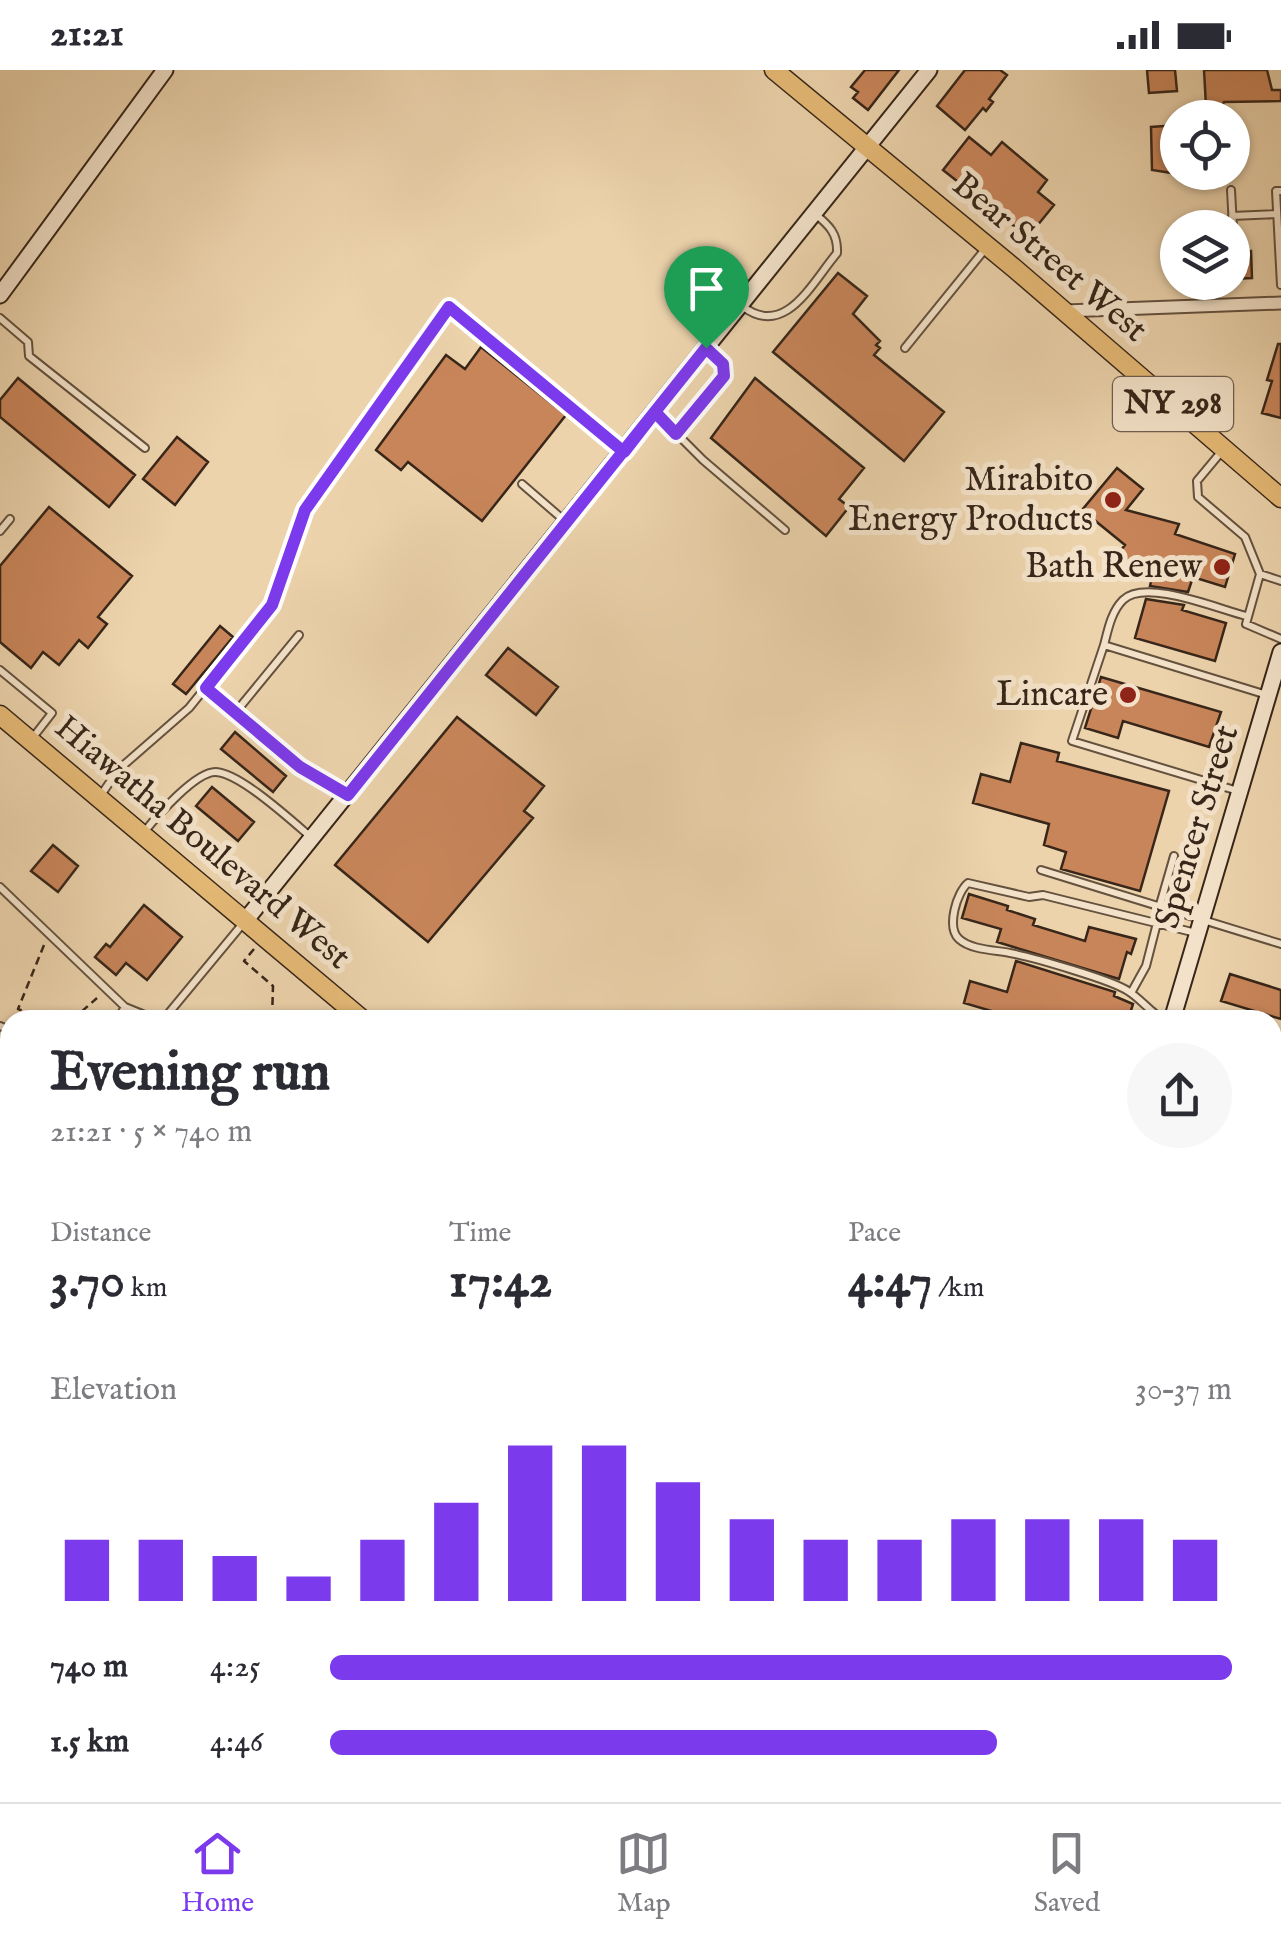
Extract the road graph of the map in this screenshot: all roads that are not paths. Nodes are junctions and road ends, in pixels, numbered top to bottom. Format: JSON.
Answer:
{"nodes":[{"id":1,"x":166,"y":70,"type":"edge"},
{"id":2,"x":774,"y":70,"type":"edge"},
{"id":3,"x":930,"y":70,"type":"edge"},
{"id":4,"x":867,"y":148,"type":"junction"},
{"id":5,"x":1231,"y":190,"type":"dead end"},
{"id":6,"x":1281,"y":191,"type":"edge"},
{"id":7,"x":1232,"y":210,"type":"edge"},
{"id":8,"x":814,"y":214,"type":"junction"},
{"id":9,"x":1277,"y":214,"type":"junction"},
{"id":10,"x":1250,"y":215,"type":"edge"},
{"id":11,"x":1280,"y":235,"type":"edge"},
{"id":12,"x":987,"y":247,"type":"junction"},
{"id":13,"x":1281,"y":285,"type":"edge"},
{"id":14,"x":0,"y":295,"type":"edge"},
{"id":15,"x":1281,"y":304,"type":"edge"},
{"id":16,"x":741,"y":305,"type":"junction"},
{"id":17,"x":1064,"y":311,"type":"junction"},
{"id":18,"x":0,"y":318,"type":"edge"},
{"id":19,"x":706,"y":348,"type":"junction"},
{"id":20,"x":905,"y":348,"type":"dead end"},
{"id":21,"x":655,"y":412,"type":"junction"},
{"id":22,"x":676,"y":434,"type":"junction"},
{"id":23,"x":145,"y":448,"type":"dead end"},
{"id":24,"x":1224,"y":448,"type":"junction"},
{"id":25,"x":624,"y":452,"type":"junction"},
{"id":26,"x":522,"y":484,"type":"dead end"},
{"id":27,"x":1281,"y":498,"type":"edge"},
{"id":28,"x":10,"y":519,"type":"dead end"},
{"id":29,"x":566,"y":523,"type":"junction"},
{"id":30,"x":785,"y":530,"type":"dead end"},
{"id":31,"x":0,"y":532,"type":"edge"},
{"id":32,"x":1260,"y":574,"type":"junction"},
{"id":33,"x":1281,"y":580,"type":"edge"},
{"id":34,"x":1246,"y":616,"type":"junction"},
{"id":35,"x":299,"y":635,"type":"dead end"},
{"id":36,"x":1281,"y":639,"type":"edge"},
{"id":37,"x":1104,"y":645,"type":"junction"},
{"id":38,"x":1281,"y":652,"type":"edge"},
{"id":39,"x":0,"y":670,"type":"edge"},
{"id":40,"x":206,"y":688,"type":"junction"},
{"id":41,"x":1268,"y":695,"type":"junction"},
{"id":42,"x":235,"y":713,"type":"junction"},
{"id":43,"x":0,"y":716,"type":"edge"},
{"id":44,"x":30,"y":741,"type":"junction"},
{"id":45,"x":1240,"y":792,"type":"junction"},
{"id":46,"x":348,"y":795,"type":"junction"},
{"id":47,"x":99,"y":798,"type":"junction"},
{"id":48,"x":142,"y":835,"type":"junction"},
{"id":49,"x":313,"y":839,"type":"junction"},
{"id":50,"x":1174,"y":856,"type":"dead end"},
{"id":51,"x":1040,"y":870,"type":"dead end"},
{"id":52,"x":0,"y":887,"type":"edge"},
{"id":53,"x":1159,"y":908,"type":"junction"},
{"id":54,"x":245,"y":921,"type":"junction"},
{"id":55,"x":1157,"y":923,"type":"junction"},
{"id":56,"x":1199,"y":928,"type":"junction"},
{"id":57,"x":1281,"y":944,"type":"edge"},
{"id":58,"x":1131,"y":993,"type":"junction"},
{"id":59,"x":125,"y":1007,"type":"junction"},
{"id":60,"x":123,"y":1010,"type":"edge"},
{"id":61,"x":133,"y":1010,"type":"edge"},
{"id":62,"x":169,"y":1010,"type":"edge"},
{"id":63,"x":351,"y":1010,"type":"edge"},
{"id":64,"x":1152,"y":1010,"type":"edge"},
{"id":65,"x":1175,"y":1010,"type":"edge"}],
"edges":[{"from":1,"to":14,"type":"street"},
{"from":2,"to":4,"type":"main road","name":"Bear Street West","number":"NY 298"},
{"from":3,"to":4,"type":"street"},
{"from":4,"to":8,"type":"street"},
{"from":4,"to":12,"type":"main road","name":"Bear Street West","number":"NY 298"},
{"from":5,"to":7,"type":"lane"},
{"from":6,"to":9,"type":"lane"},
{"from":8,"to":16,"type":"street"},
{"from":8,"to":16,"type":"lane"},
{"from":9,"to":10,"type":"lane"},
{"from":9,"to":11,"type":"lane"},
{"from":11,"to":13,"type":"lane"},
{"from":12,"to":17,"type":"main road","name":"Bear Street West","number":"NY 298"},
{"from":12,"to":20,"type":"lane"},
{"from":15,"to":17,"type":"street"},
{"from":16,"to":19,"type":"street"},
{"from":17,"to":24,"type":"main road","name":"Bear Street West","number":"NY 298"},
{"from":18,"to":23,"type":"lane"},
{"from":19,"to":21,"type":"street"},
{"from":19,"to":22,"type":"lane"},
{"from":21,"to":22,"type":"lane"},
{"from":21,"to":25,"type":"street"},
{"from":22,"to":30,"type":"lane"},
{"from":24,"to":27,"type":"main road","name":"Bear Street West","number":"NY 298"},
{"from":24,"to":32,"type":"lane"},
{"from":25,"to":29,"type":"street"},
{"from":25,"to":40,"type":"lane"},
{"from":26,"to":29,"type":"lane"},
{"from":28,"to":31,"type":"lane"},
{"from":29,"to":46,"type":"street"},
{"from":32,"to":33,"type":"lane"},
{"from":32,"to":34,"type":"lane"},
{"from":34,"to":36,"type":"lane"},
{"from":34,"to":37,"type":"lane"},
{"from":35,"to":42,"type":"lane"},
{"from":37,"to":41,"type":"lane"},
{"from":37,"to":45,"type":"lane"},
{"from":38,"to":41,"type":"street","name":"Spencer Street"},
{"from":39,"to":44,"type":"lane"},
{"from":40,"to":42,"type":"lane"},
{"from":40,"to":47,"type":"lane"},
{"from":41,"to":45,"type":"street","name":"Spencer Street"},
{"from":42,"to":46,"type":"lane"},
{"from":43,"to":44,"type":"main road","name":"Hiawatha Boulevard West"},
{"from":44,"to":47,"type":"main road","name":"Hiawatha Boulevard West"},
{"from":45,"to":56,"type":"street","name":"Spencer Street"},
{"from":46,"to":49,"type":"street"},
{"from":47,"to":48,"type":"main road","name":"Hiawatha Boulevard West"},
{"from":48,"to":49,"type":"lane"},
{"from":48,"to":54,"type":"main road","name":"Hiawatha Boulevard West"},
{"from":49,"to":54,"type":"street"},
{"from":50,"to":53,"type":"lane"},
{"from":51,"to":53,"type":"lane"},
{"from":52,"to":59,"type":"lane"},
{"from":53,"to":56,"type":"lane"},
{"from":54,"to":62,"type":"lane"},
{"from":54,"to":63,"type":"main road","name":"Hiawatha Boulevard West"},
{"from":55,"to":56,"type":"lane"},
{"from":55,"to":58,"type":"lane"},
{"from":55,"to":58,"type":"lane"},
{"from":56,"to":57,"type":"lane"},
{"from":56,"to":65,"type":"street","name":"Spencer Street"},
{"from":58,"to":64,"type":"lane"},
{"from":59,"to":60,"type":"lane"},
{"from":59,"to":61,"type":"lane"}]}
